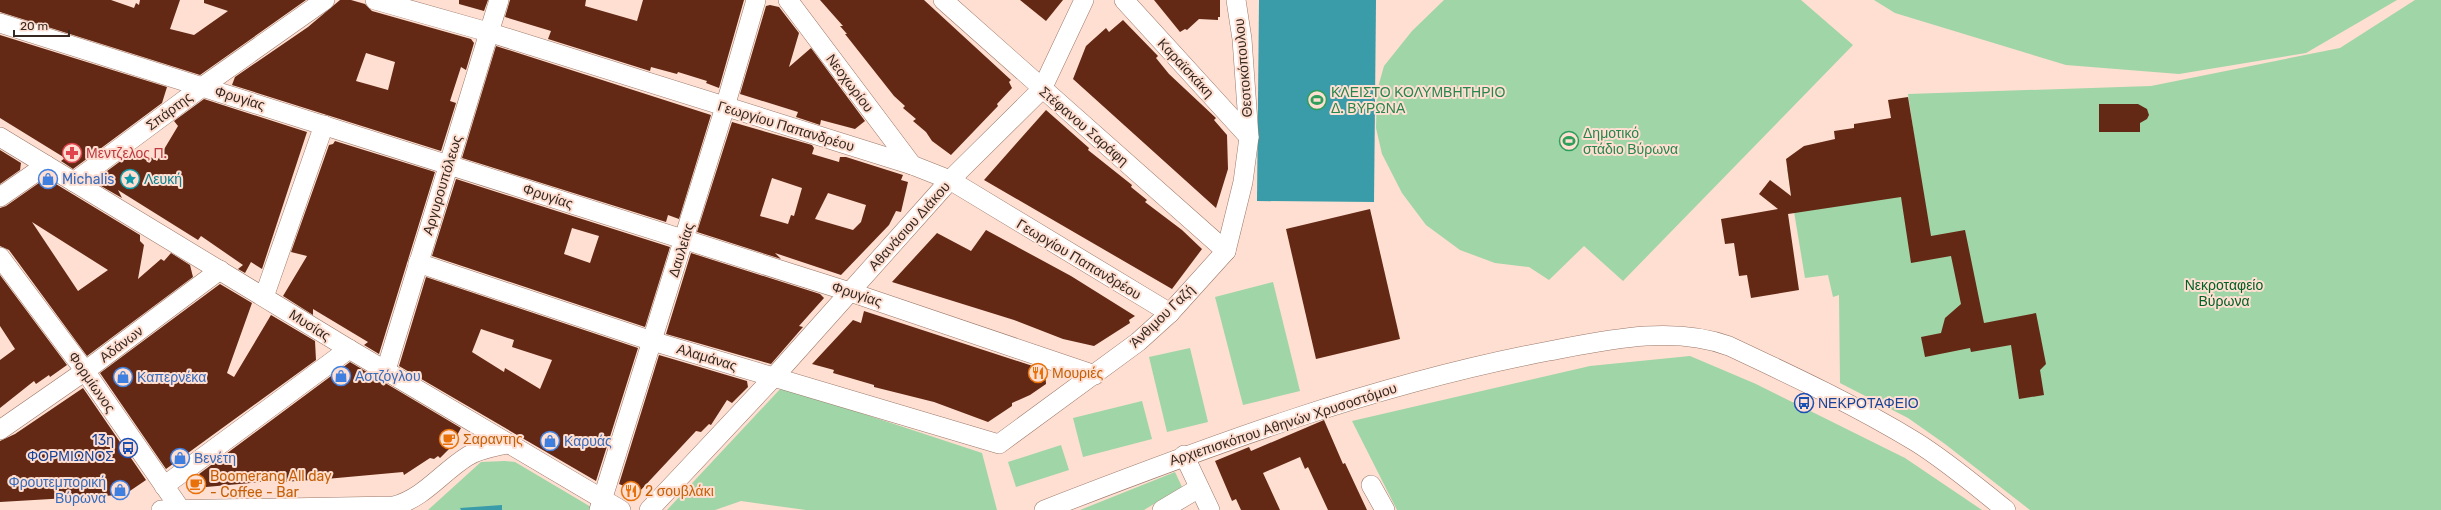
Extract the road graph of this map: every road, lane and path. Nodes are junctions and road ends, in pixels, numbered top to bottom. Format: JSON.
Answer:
{"nodes":[{"id":1,"x":325,"y":0,"type":"edge"},
{"id":2,"x":376,"y":0,"type":"edge"},
{"id":3,"x":499,"y":0,"type":"edge"},
{"id":4,"x":756,"y":0,"type":"edge"},
{"id":5,"x":788,"y":0,"type":"edge"},
{"id":6,"x":943,"y":0,"type":"edge"},
{"id":7,"x":1084,"y":0,"type":"edge"},
{"id":8,"x":1124,"y":0,"type":"edge"},
{"id":9,"x":1236,"y":0,"type":"edge"},
{"id":10,"x":0,"y":23,"type":"edge"},
{"id":11,"x":488,"y":32,"type":"junction"},
{"id":12,"x":202,"y":87,"type":"junction"},
{"id":13,"x":1042,"y":89,"type":"junction"},
{"id":14,"x":726,"y":107,"type":"junction"},
{"id":15,"x":324,"y":125,"type":"junction"},
{"id":16,"x":1249,"y":136,"type":"junction"},
{"id":17,"x":0,"y":137,"type":"edge"},
{"id":18,"x":46,"y":165,"type":"junction"},
{"id":19,"x":448,"y":165,"type":"junction"},
{"id":20,"x":912,"y":165,"type":"junction"},
{"id":21,"x":950,"y":180,"type":"junction"},
{"id":22,"x":74,"y":182,"type":"junction"},
{"id":23,"x":0,"y":197,"type":"edge"},
{"id":24,"x":684,"y":239,"type":"junction"},
{"id":25,"x":1226,"y":251,"type":"junction"},
{"id":26,"x":0,"y":257,"type":"edge"},
{"id":27,"x":418,"y":263,"type":"junction"},
{"id":28,"x":220,"y":270,"type":"junction"},
{"id":29,"x":850,"y":292,"type":"junction"},
{"id":30,"x":264,"y":297,"type":"junction"},
{"id":31,"x":1170,"y":313,"type":"junction"},
{"id":32,"x":652,"y":341,"type":"junction"},
{"id":33,"x":349,"y":349,"type":"junction"},
{"id":34,"x":386,"y":370,"type":"junction"},
{"id":35,"x":85,"y":371,"type":"junction"},
{"id":36,"x":1095,"y":375,"type":"junction"},
{"id":37,"x":773,"y":378,"type":"junction"},
{"id":38,"x":0,"y":430,"type":"edge"},
{"id":39,"x":507,"y":444,"type":"junction"},
{"id":40,"x":999,"y":444,"type":"joint"},
{"id":41,"x":1184,"y":455,"type":"junction"},
{"id":42,"x":1371,"y":485,"type":"dead end"},
{"id":43,"x":164,"y":486,"type":"junction"},
{"id":44,"x":1199,"y":488,"type":"junction"},
{"id":45,"x":602,"y":505,"type":"edge"},
{"id":46,"x":161,"y":510,"type":"edge"},
{"id":47,"x":181,"y":510,"type":"edge"},
{"id":48,"x":621,"y":510,"type":"edge"},
{"id":49,"x":648,"y":510,"type":"edge"},
{"id":50,"x":1044,"y":510,"type":"edge"},
{"id":51,"x":1162,"y":510,"type":"edge"},
{"id":52,"x":1210,"y":510,"type":"edge"},
{"id":53,"x":1385,"y":510,"type":"edge"},
{"id":54,"x":2006,"y":510,"type":"edge"}],
"edges":[{"from":1,"to":12,"type":"street","name":"Σπάρτης"},
{"from":2,"to":11,"type":"street","name":"Γεωργίου Παπανδρέου"},
{"from":3,"to":11,"type":"street","name":"Αργυρουπόλεως"},
{"from":4,"to":14,"type":"street","name":"Δαυλείας"},
{"from":5,"to":20,"type":"street","name":"Νεοχωρίου"},
{"from":6,"to":13,"type":"street","name":"Στέφανου Σαράφη"},
{"from":7,"to":13,"type":"street","name":"Αθανάσιου Διάκου"},
{"from":8,"to":16,"type":"street","name":"Καραϊσκάκη"},
{"from":9,"to":16,"type":"street","name":"Θεοτοκόπουλου"},
{"from":10,"to":12,"type":"street","name":"Φρυγίας"},
{"from":11,"to":14,"type":"street","name":"Γεωργίου Παπανδρέου"},
{"from":11,"to":19,"type":"street","name":"Αργυρουπόλεως"},
{"from":12,"to":15,"type":"street","name":"Φρυγίας"},
{"from":12,"to":22,"type":"street","name":"Σπάρτης"},
{"from":13,"to":21,"type":"street","name":"Αθανάσιου Διάκου"},
{"from":13,"to":25,"type":"street","name":"Στέφανου Σαράφη"},
{"from":14,"to":20,"type":"street","name":"Γεωργίου Παπανδρέου"},
{"from":14,"to":24,"type":"street","name":"Δαυλείας"},
{"from":15,"to":19,"type":"street","name":"Φρυγίας"},
{"from":15,"to":30,"type":"street"},
{"from":16,"to":25,"type":"street","name":"Άνθιμου Γαζή"},
{"from":17,"to":18,"type":"street","name":"Μυσίας"},
{"from":18,"to":22,"type":"street","name":"Μυσίας"},
{"from":18,"to":23,"type":"street"},
{"from":19,"to":24,"type":"street","name":"Φρυγίας"},
{"from":19,"to":27,"type":"street","name":"Αργυρουπόλεως"},
{"from":20,"to":21,"type":"street","name":"Γεωργίου Παπανδρέου"},
{"from":21,"to":29,"type":"street","name":"Αθανάσιου Διάκου"},
{"from":21,"to":31,"type":"street","name":"Γεωργίου Παπανδρέου"},
{"from":22,"to":28,"type":"street","name":"Μυσίας"},
{"from":24,"to":29,"type":"street","name":"Φρυγίας"},
{"from":24,"to":32,"type":"street","name":"Δαυλείας"},
{"from":25,"to":31,"type":"street","name":"Άνθιμου Γαζή"},
{"from":26,"to":35,"type":"street","name":"Φορμίωνος"},
{"from":27,"to":32,"type":"street","name":"Αλαμάνας"},
{"from":27,"to":34,"type":"street","name":"Αργυρουπόλεως"},
{"from":28,"to":30,"type":"street","name":"Μυσίας"},
{"from":28,"to":35,"type":"street","name":"Αδάνων"},
{"from":29,"to":36,"type":"street","name":"Φρυγίας"},
{"from":29,"to":37,"type":"street","name":"Αθανάσιου Διάκου"},
{"from":30,"to":33,"type":"street","name":"Μυσίας"},
{"from":31,"to":36,"type":"street","name":"Άνθιμου Γαζή"},
{"from":32,"to":37,"type":"street","name":"Αλαμάνας"},
{"from":32,"to":45,"type":"street","name":"Δαυλείας"},
{"from":33,"to":34,"type":"street","name":"Μυσίας"},
{"from":33,"to":43,"type":"street"},
{"from":34,"to":39,"type":"street","name":"Μυσίας"},
{"from":35,"to":38,"type":"street","name":"Αδάνων"},
{"from":35,"to":43,"type":"street","name":"Φορμίωνος"},
{"from":36,"to":40,"type":"street","name":"Άνθιμου Γαζή"},
{"from":37,"to":40,"type":"street","name":"Αλαμάνας"},
{"from":37,"to":49,"type":"street","name":"Αθανάσιου Διάκου"},
{"from":39,"to":45,"type":"street","name":"Μυσίας"},
{"from":39,"to":47,"type":"street"},
{"from":41,"to":44,"type":"street"},
{"from":41,"to":50,"type":"street","name":"Αρχιεπισκόπου Αθηνών Χρυσοστόμου"},
{"from":41,"to":54,"type":"street","name":"Αρχιεπισκόπου Αθηνών Χρυσοστόμου"},
{"from":42,"to":53,"type":"street"},
{"from":43,"to":47,"type":"street","name":"Φορμίωνος"},
{"from":44,"to":51,"type":"street"},
{"from":44,"to":52,"type":"street"},
{"from":45,"to":48,"type":"street","name":"Μυσίας"},
{"from":46,"to":47,"type":"street"}]}
